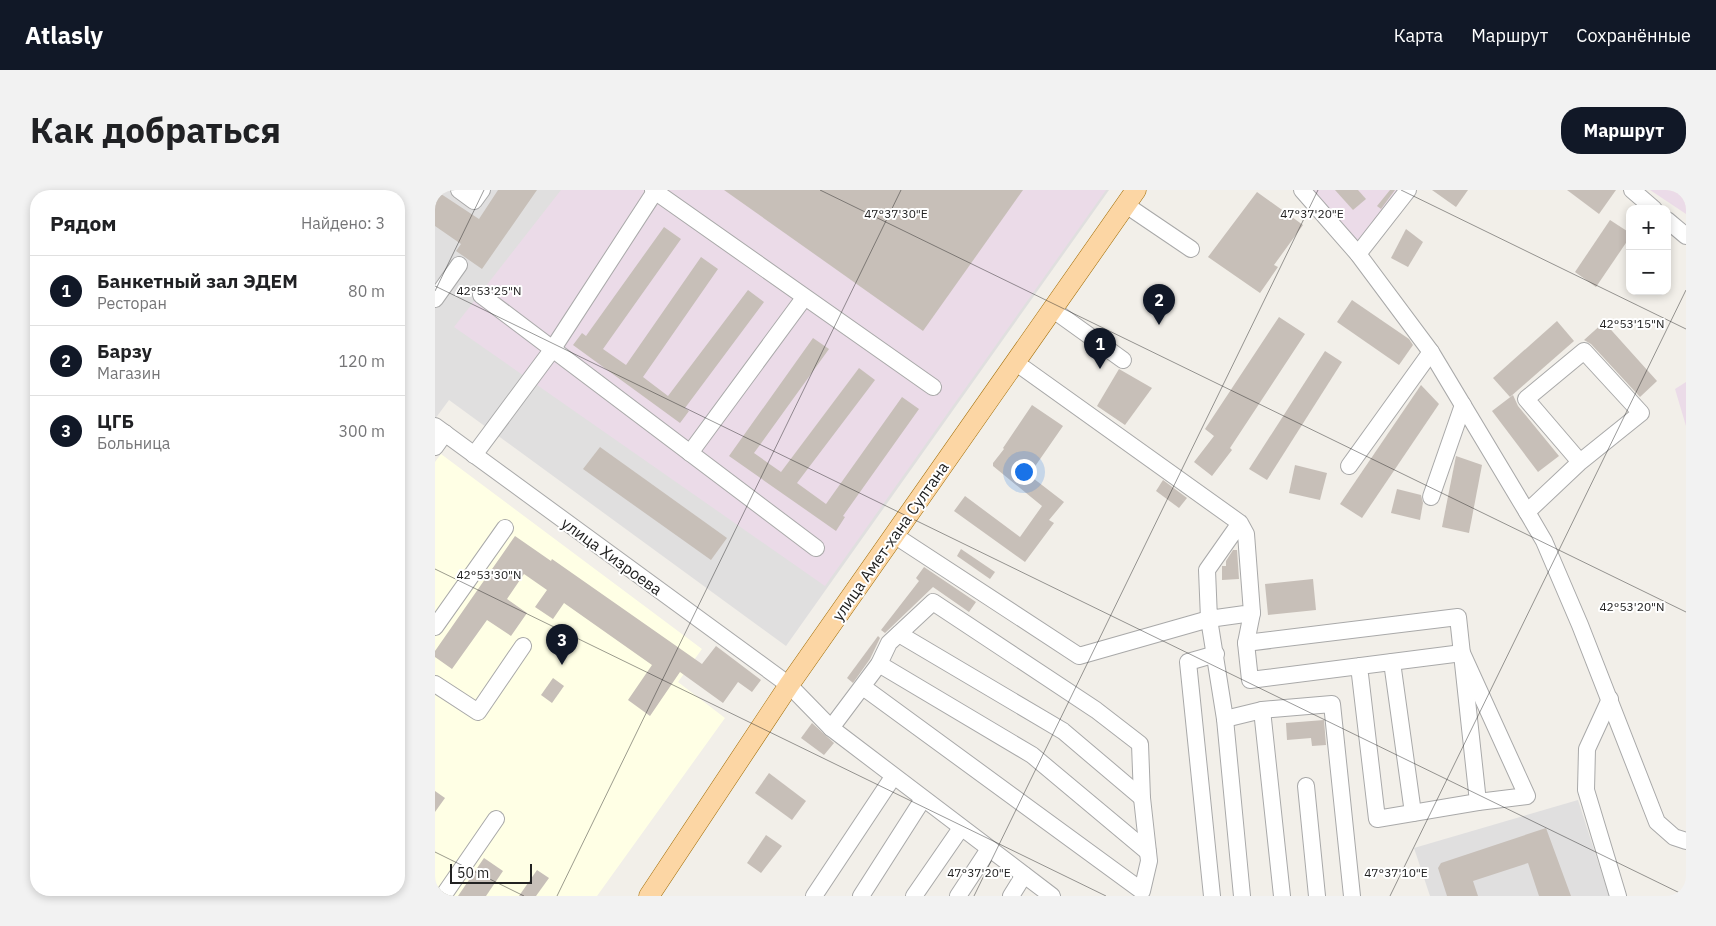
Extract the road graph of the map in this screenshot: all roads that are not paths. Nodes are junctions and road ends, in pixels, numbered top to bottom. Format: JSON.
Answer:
{"nodes":[{"id":1,"x":459,"y":190,"type":"edge"},
{"id":2,"x":483,"y":190,"type":"edge"},
{"id":3,"x":1302,"y":190,"type":"edge"},
{"id":4,"x":1408,"y":190,"type":"edge"},
{"id":5,"x":1632,"y":190,"type":"edge"},
{"id":6,"x":655,"y":191,"type":"edge"},
{"id":7,"x":1131,"y":197,"type":"edge"},
{"id":8,"x":1649,"y":205,"type":"edge"},
{"id":9,"x":1671,"y":223,"type":"edge"},
{"id":10,"x":1686,"y":236,"type":"edge"},
{"id":11,"x":1191,"y":249,"type":"dead end"},
{"id":12,"x":1358,"y":254,"type":"junction"},
{"id":13,"x":459,"y":265,"type":"dead end"},
{"id":14,"x":481,"y":295,"type":"dead end"},
{"id":15,"x":804,"y":298,"type":"junction"},
{"id":16,"x":435,"y":299,"type":"edge"},
{"id":17,"x":1052,"y":309,"type":"junction"},
{"id":18,"x":552,"y":350,"type":"junction"},
{"id":19,"x":1431,"y":352,"type":"junction"},
{"id":20,"x":1123,"y":360,"type":"dead end"},
{"id":21,"x":1015,"y":362,"type":"junction"},
{"id":22,"x":933,"y":387,"type":"dead end"},
{"id":23,"x":1463,"y":405,"type":"junction"},
{"id":24,"x":440,"y":430,"type":"edge"},
{"id":25,"x":435,"y":447,"type":"edge"},
{"id":26,"x":689,"y":453,"type":"junction"},
{"id":27,"x":474,"y":455,"type":"junction"},
{"id":28,"x":1581,"y":462,"type":"junction"},
{"id":29,"x":1349,"y":466,"type":"dead end"},
{"id":30,"x":1431,"y":496,"type":"dead end"},
{"id":31,"x":1527,"y":512,"type":"junction"},
{"id":32,"x":1240,"y":523,"type":"junction"},
{"id":33,"x":505,"y":528,"type":"dead end"},
{"id":34,"x":894,"y":535,"type":"junction"},
{"id":35,"x":816,"y":548,"type":"dead end"},
{"id":36,"x":1252,"y":613,"type":"junction"},
{"id":37,"x":1209,"y":619,"type":"junction"},
{"id":38,"x":435,"y":627,"type":"edge"},
{"id":39,"x":899,"y":634,"type":"junction"},
{"id":40,"x":1246,"y":643,"type":"junction"},
{"id":41,"x":523,"y":646,"type":"dead end"},
{"id":42,"x":1462,"y":653,"type":"junction"},
{"id":43,"x":1216,"y":654,"type":"junction"},
{"id":44,"x":1392,"y":662,"type":"junction"},
{"id":45,"x":879,"y":664,"type":"junction"},
{"id":46,"x":1359,"y":666,"type":"junction"},
{"id":47,"x":435,"y":684,"type":"edge"},
{"id":48,"x":789,"y":685,"type":"junction"},
{"id":49,"x":863,"y":687,"type":"junction"},
{"id":50,"x":1610,"y":698,"type":"junction"},
{"id":51,"x":1261,"y":710,"type":"junction"},
{"id":52,"x":1225,"y":718,"type":"junction"},
{"id":53,"x":831,"y":728,"type":"junction"},
{"id":54,"x":893,"y":777,"type":"junction"},
{"id":55,"x":1306,"y":786,"type":"dead end"},
{"id":56,"x":1142,"y":798,"type":"junction"},
{"id":57,"x":923,"y":799,"type":"junction"},
{"id":58,"x":1477,"y":802,"type":"junction"},
{"id":59,"x":1413,"y":813,"type":"junction"},
{"id":60,"x":496,"y":819,"type":"dead end"},
{"id":61,"x":961,"y":828,"type":"junction"},
{"id":62,"x":1685,"y":843,"type":"edge"},
{"id":63,"x":989,"y":849,"type":"junction"},
{"id":64,"x":1148,"y":852,"type":"junction"},
{"id":65,"x":1024,"y":875,"type":"junction"},
{"id":66,"x":443,"y":896,"type":"edge"},
{"id":67,"x":649,"y":896,"type":"edge"},
{"id":68,"x":814,"y":896,"type":"edge"},
{"id":69,"x":861,"y":896,"type":"edge"},
{"id":70,"x":914,"y":896,"type":"edge"},
{"id":71,"x":958,"y":896,"type":"edge"},
{"id":72,"x":1011,"y":896,"type":"edge"},
{"id":73,"x":1052,"y":896,"type":"edge"},
{"id":74,"x":1212,"y":896,"type":"edge"},
{"id":75,"x":1242,"y":896,"type":"edge"},
{"id":76,"x":1282,"y":896,"type":"edge"},
{"id":77,"x":1317,"y":896,"type":"edge"},
{"id":78,"x":1352,"y":896,"type":"edge"},
{"id":79,"x":1618,"y":896,"type":"edge"}],
"edges":[{"from":1,"to":2,"type":"street"},
{"from":3,"to":12,"type":"street"},
{"from":4,"to":12,"type":"street"},
{"from":5,"to":8,"type":"street"},
{"from":6,"to":15,"type":"street"},
{"from":6,"to":18,"type":"street"},
{"from":7,"to":11,"type":"street"},
{"from":7,"to":17,"type":"main road","name":"улица Амет-хана Султана"},
{"from":9,"to":10,"type":"street"},
{"from":12,"to":19,"type":"street"},
{"from":13,"to":16,"type":"street"},
{"from":14,"to":18,"type":"street"},
{"from":15,"to":22,"type":"street"},
{"from":15,"to":26,"type":"street"},
{"from":17,"to":20,"type":"street"},
{"from":17,"to":21,"type":"main road","name":"улица Амет-хана Султана"},
{"from":18,"to":26,"type":"street"},
{"from":18,"to":27,"type":"street"},
{"from":19,"to":23,"type":"street"},
{"from":19,"to":29,"type":"street"},
{"from":21,"to":32,"type":"street"},
{"from":21,"to":34,"type":"main road","name":"улица Амет-хана Султана"},
{"from":23,"to":30,"type":"street"},
{"from":23,"to":31,"type":"street"},
{"from":24,"to":25,"type":"street"},
{"from":24,"to":27,"type":"street","name":"улица Хизроева"},
{"from":26,"to":35,"type":"street"},
{"from":27,"to":48,"type":"street","name":"улица Хизроева"},
{"from":28,"to":28,"type":"street"},
{"from":28,"to":31,"type":"street"},
{"from":31,"to":50,"type":"street"},
{"from":32,"to":36,"type":"street"},
{"from":32,"to":37,"type":"street"},
{"from":33,"to":38,"type":"street"},
{"from":34,"to":37,"type":"street"},
{"from":34,"to":48,"type":"main road","name":"улица Амет-хана Султана"},
{"from":36,"to":37,"type":"street"},
{"from":36,"to":40,"type":"street"},
{"from":37,"to":43,"type":"street"},
{"from":39,"to":45,"type":"street"},
{"from":39,"to":56,"type":"street"},
{"from":39,"to":56,"type":"street"},
{"from":40,"to":42,"type":"street"},
{"from":40,"to":46,"type":"street"},
{"from":41,"to":47,"type":"street"},
{"from":42,"to":44,"type":"street"},
{"from":42,"to":58,"type":"street"},
{"from":42,"to":58,"type":"street"},
{"from":43,"to":52,"type":"street"},
{"from":43,"to":74,"type":"street"},
{"from":44,"to":46,"type":"street"},
{"from":44,"to":59,"type":"street"},
{"from":45,"to":49,"type":"street"},
{"from":45,"to":64,"type":"street"},
{"from":46,"to":59,"type":"street"},
{"from":48,"to":53,"type":"street","name":"улица Хизроева"},
{"from":48,"to":67,"type":"main road","name":"улица Амет-хана Султана"},
{"from":49,"to":53,"type":"street"},
{"from":49,"to":64,"type":"street"},
{"from":50,"to":62,"type":"street"},
{"from":50,"to":79,"type":"street"},
{"from":51,"to":52,"type":"street"},
{"from":51,"to":76,"type":"street"},
{"from":51,"to":78,"type":"street"},
{"from":52,"to":75,"type":"street"},
{"from":53,"to":54,"type":"street","name":"улица Хизроева"},
{"from":54,"to":57,"type":"street","name":"улица Хизроева"},
{"from":54,"to":68,"type":"street"},
{"from":55,"to":77,"type":"street"},
{"from":56,"to":64,"type":"street"},
{"from":57,"to":61,"type":"street","name":"улица Хизроева"},
{"from":57,"to":69,"type":"street"},
{"from":58,"to":59,"type":"street"},
{"from":60,"to":66,"type":"street"},
{"from":61,"to":63,"type":"street","name":"улица Хизроева"},
{"from":61,"to":70,"type":"street"},
{"from":63,"to":65,"type":"street","name":"улица Хизроева"},
{"from":63,"to":71,"type":"street"},
{"from":65,"to":72,"type":"street"},
{"from":65,"to":73,"type":"street","name":"улица Хизроева"}]}
